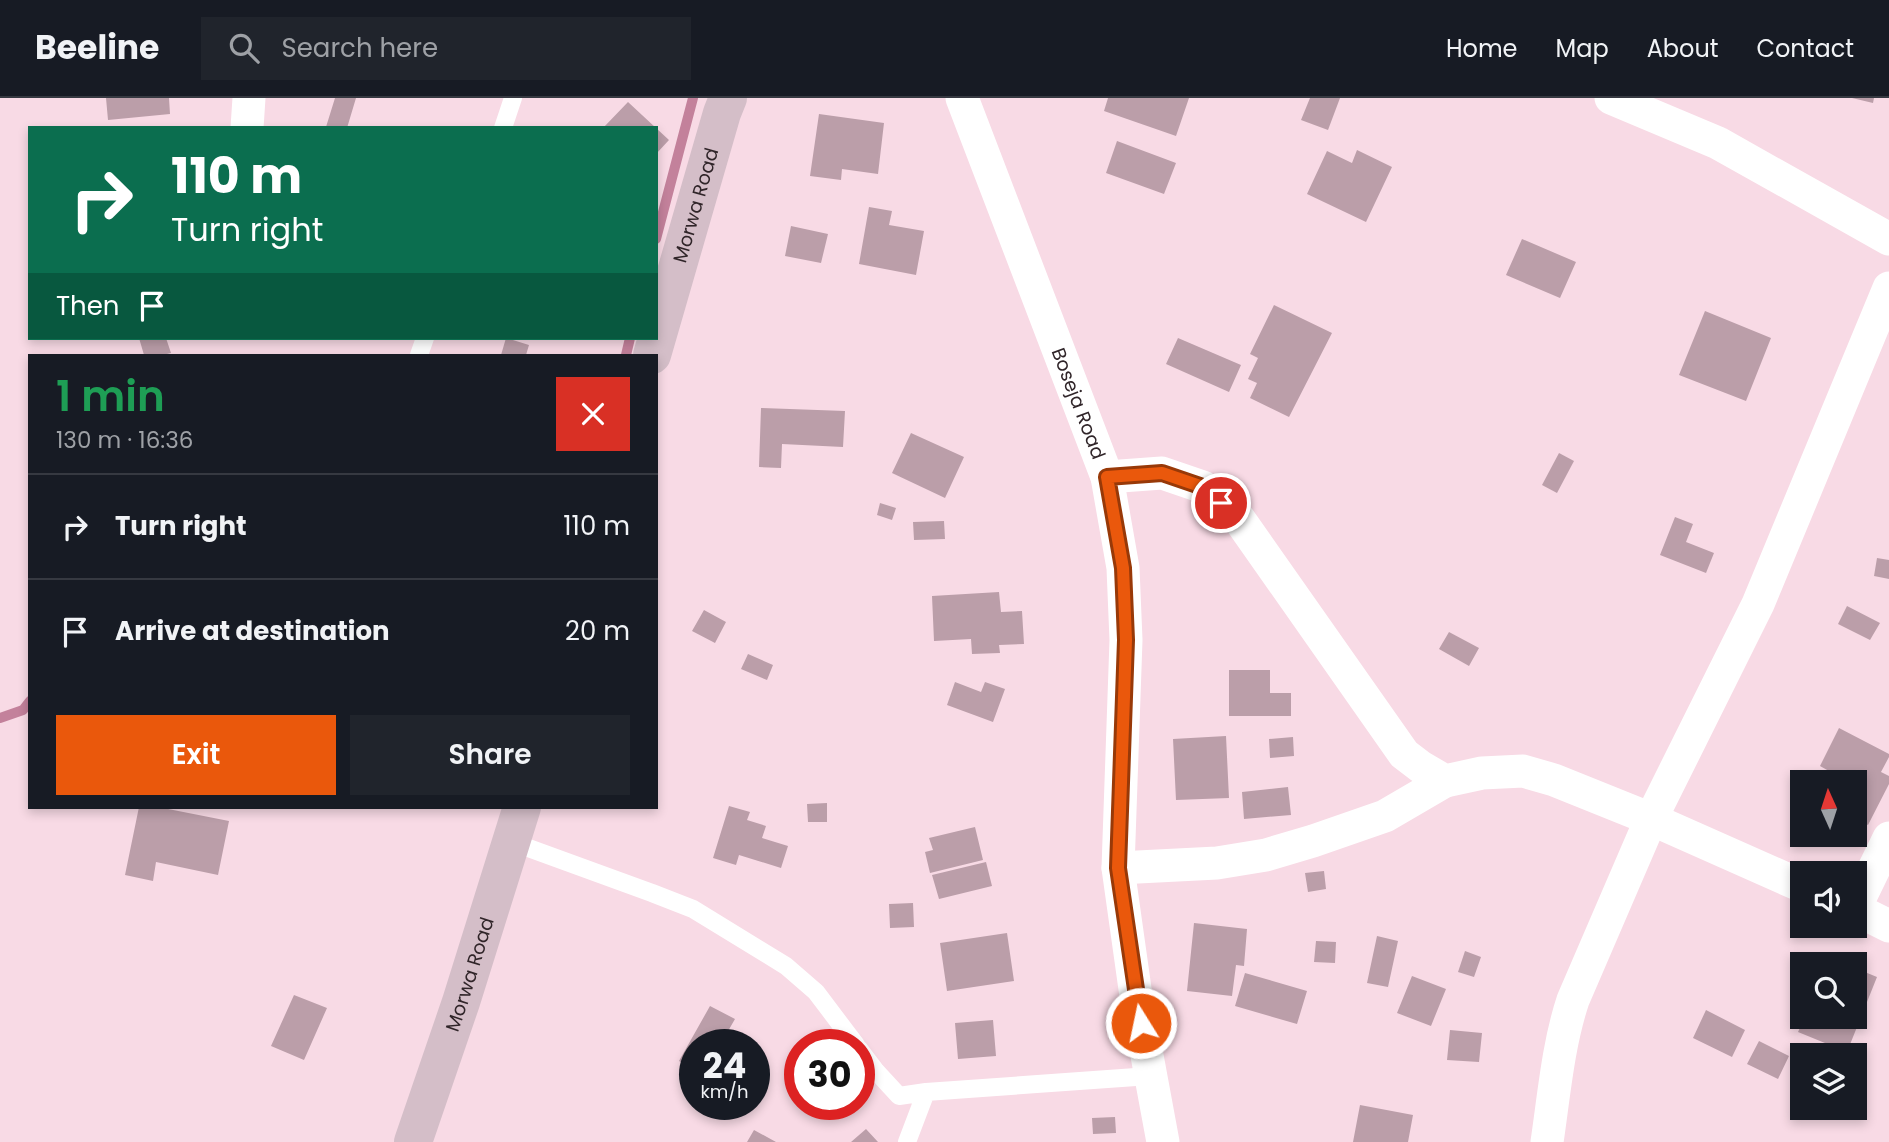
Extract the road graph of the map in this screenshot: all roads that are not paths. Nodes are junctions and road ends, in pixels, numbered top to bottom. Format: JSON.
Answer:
{"nodes":[{"id":1,"x":249,"y":98,"type":"edge"},
{"id":2,"x":513,"y":98,"type":"edge"},
{"id":3,"x":728,"y":98,"type":"edge"},
{"id":4,"x":962,"y":98,"type":"edge"},
{"id":5,"x":1611,"y":98,"type":"edge"},
{"id":6,"x":247,"y":126,"type":"edge"},
{"id":7,"x":504,"y":126,"type":"edge"},
{"id":8,"x":1889,"y":239,"type":"edge"},
{"id":9,"x":1889,"y":288,"type":"edge"},
{"id":10,"x":658,"y":334,"type":"edge"},
{"id":11,"x":1107,"y":477,"type":"junction"},
{"id":12,"x":1445,"y":781,"type":"junction"},
{"id":13,"x":1651,"y":819,"type":"junction"},
{"id":14,"x":517,"y":825,"type":"edge"},
{"id":15,"x":1889,"y":838,"type":"edge"},
{"id":16,"x":1118,"y":868,"type":"junction"},
{"id":17,"x":1790,"y":881,"type":"edge"},
{"id":18,"x":1867,"y":884,"type":"edge"},
{"id":19,"x":1867,"y":915,"type":"edge"},
{"id":20,"x":1889,"y":926,"type":"edge"},
{"id":21,"x":844,"y":1029,"type":"edge"},
{"id":22,"x":875,"y":1070,"type":"edge"},
{"id":23,"x":1150,"y":1076,"type":"junction"},
{"id":24,"x":926,"y":1093,"type":"junction"},
{"id":25,"x":413,"y":1142,"type":"edge"},
{"id":26,"x":907,"y":1142,"type":"edge"},
{"id":27,"x":1163,"y":1142,"type":"edge"},
{"id":28,"x":1547,"y":1142,"type":"edge"}],
"edges":[{"from":1,"to":6,"type":"street"},
{"from":2,"to":7,"type":"lane"},
{"from":3,"to":10,"type":"main road","name":"Morwa Road"},
{"from":4,"to":11,"type":"street","name":"Boseja Road"},
{"from":5,"to":8,"type":"street"},
{"from":9,"to":13,"type":"street"},
{"from":11,"to":12,"type":"street"},
{"from":11,"to":16,"type":"street","name":"Boseja Road"},
{"from":12,"to":13,"type":"street"},
{"from":12,"to":16,"type":"street"},
{"from":13,"to":17,"type":"street"},
{"from":13,"to":28,"type":"street"},
{"from":14,"to":21,"type":"lane"},
{"from":14,"to":25,"type":"main road","name":"Morwa Road"},
{"from":15,"to":18,"type":"street"},
{"from":16,"to":23,"type":"street","name":"Boseja Road"},
{"from":19,"to":20,"type":"street"},
{"from":22,"to":24,"type":"lane"},
{"from":23,"to":24,"type":"lane"},
{"from":23,"to":27,"type":"street","name":"Boseja Road"},
{"from":24,"to":26,"type":"lane"}]}
